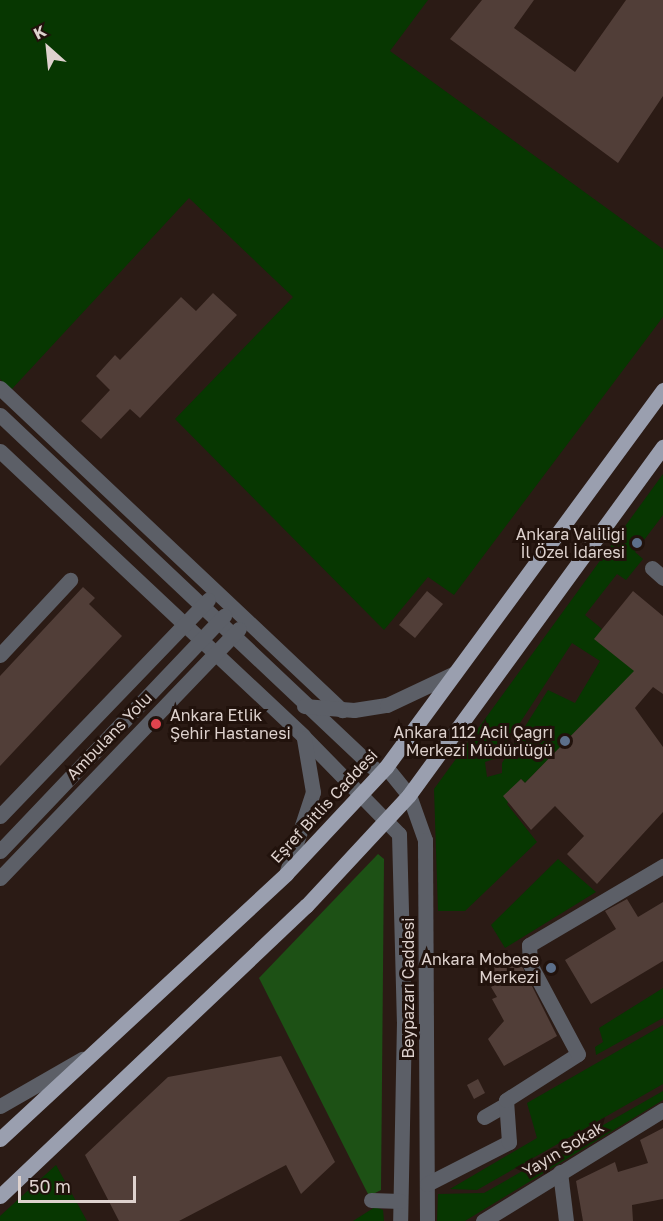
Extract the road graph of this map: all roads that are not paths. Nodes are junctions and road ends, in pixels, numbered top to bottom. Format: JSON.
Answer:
{"nodes":[{"id":1,"x":0,"y":388,"type":"edge"},
{"id":2,"x":663,"y":390,"type":"edge"},
{"id":3,"x":0,"y":415,"type":"edge"},
{"id":4,"x":663,"y":447,"type":"edge"},
{"id":5,"x":0,"y":451,"type":"edge"},
{"id":6,"x":70,"y":580,"type":"dead end"},
{"id":7,"x":217,"y":591,"type":"junction"},
{"id":8,"x":200,"y":606,"type":"junction"},
{"id":9,"x":233,"y":607,"type":"junction"},
{"id":10,"x":217,"y":622,"type":"junction"},
{"id":11,"x":248,"y":622,"type":"junction"},
{"id":12,"x":182,"y":624,"type":"junction"},
{"id":13,"x":232,"y":636,"type":"junction"},
{"id":14,"x":199,"y":641,"type":"junction"},
{"id":15,"x":212,"y":654,"type":"junction"},
{"id":16,"x":0,"y":655,"type":"edge"},
{"id":17,"x":460,"y":670,"type":"junction"},
{"id":18,"x":303,"y":706,"type":"junction"},
{"id":19,"x":342,"y":710,"type":"junction"},
{"id":20,"x":303,"y":736,"type":"junction"},
{"id":21,"x":382,"y":770,"type":"junction"},
{"id":22,"x":362,"y":794,"type":"junction"},
{"id":23,"x":409,"y":795,"type":"junction"},
{"id":24,"x":0,"y":816,"type":"edge"},
{"id":25,"x":386,"y":819,"type":"junction"},
{"id":26,"x":0,"y":850,"type":"edge"},
{"id":27,"x":663,"y":866,"type":"edge"},
{"id":28,"x":286,"y":874,"type":"junction"},
{"id":29,"x":0,"y":878,"type":"edge"},
{"id":30,"x":92,"y":1053,"type":"junction"},
{"id":31,"x":0,"y":1106,"type":"edge"},
{"id":32,"x":503,"y":1106,"type":"junction"},
{"id":33,"x":663,"y":1110,"type":"edge"},
{"id":34,"x":484,"y":1117,"type":"dead end"},
{"id":35,"x":0,"y":1139,"type":"edge"},
{"id":36,"x":560,"y":1172,"type":"junction"},
{"id":37,"x":426,"y":1185,"type":"junction"},
{"id":38,"x":0,"y":1196,"type":"edge"},
{"id":39,"x":371,"y":1200,"type":"dead end"},
{"id":40,"x":400,"y":1201,"type":"junction"},
{"id":41,"x":400,"y":1221,"type":"edge"},
{"id":42,"x":427,"y":1221,"type":"edge"},
{"id":43,"x":483,"y":1221,"type":"edge"},
{"id":44,"x":566,"y":1221,"type":"edge"}],
"edges":[{"from":1,"to":7,"type":"street"},
{"from":2,"to":17,"type":"main road","name":"Eşref Bitlis Caddesi"},
{"from":3,"to":8,"type":"street","name":"Beypazarı Caddesi"},
{"from":4,"to":23,"type":"main road"},
{"from":5,"to":12,"type":"street","name":"Beypazarı Caddesi"},
{"from":6,"to":16,"type":"street"},
{"from":7,"to":8,"type":"street"},
{"from":7,"to":9,"type":"street"},
{"from":8,"to":10,"type":"street","name":"Beypazarı Caddesi"},
{"from":8,"to":12,"type":"street"},
{"from":9,"to":10,"type":"street"},
{"from":9,"to":11,"type":"street"},
{"from":10,"to":13,"type":"street","name":"Beypazarı Caddesi"},
{"from":10,"to":14,"type":"street"},
{"from":11,"to":13,"type":"street","name":"Ambulans Yolu"},
{"from":11,"to":19,"type":"street"},
{"from":12,"to":14,"type":"street","name":"Beypazarı Caddesi"},
{"from":12,"to":24,"type":"street"},
{"from":13,"to":15,"type":"street","name":"Ambulans Yolu"},
{"from":13,"to":18,"type":"street","name":"Beypazarı Caddesi"},
{"from":14,"to":15,"type":"street","name":"Beypazarı Caddesi"},
{"from":14,"to":26,"type":"street"},
{"from":15,"to":20,"type":"street","name":"Beypazarı Caddesi"},
{"from":15,"to":29,"type":"street","name":"Ambulans Yolu"},
{"from":17,"to":19,"type":"street"},
{"from":17,"to":21,"type":"main road","name":"Eşref Bitlis Caddesi"},
{"from":18,"to":19,"type":"street"},
{"from":18,"to":21,"type":"street","name":"Beypazarı Caddesi"},
{"from":20,"to":22,"type":"street","name":"Beypazarı Caddesi"},
{"from":20,"to":28,"type":"street"},
{"from":21,"to":22,"type":"main road","name":"Eşref Bitlis Caddesi"},
{"from":21,"to":23,"type":"street","name":"Beypazarı Caddesi"},
{"from":22,"to":25,"type":"street","name":"Beypazarı Caddesi"},
{"from":22,"to":28,"type":"main road","name":"Eşref Bitlis Caddesi"},
{"from":23,"to":25,"type":"main road"},
{"from":23,"to":37,"type":"street","name":"Beypazarı Caddesi"},
{"from":25,"to":38,"type":"main road"},
{"from":25,"to":40,"type":"street","name":"Beypazarı Caddesi"},
{"from":27,"to":32,"type":"street"},
{"from":28,"to":30,"type":"main road","name":"Eşref Bitlis Caddesi"},
{"from":30,"to":31,"type":"street"},
{"from":30,"to":35,"type":"main road","name":"Eşref Bitlis Caddesi"},
{"from":32,"to":34,"type":"street"},
{"from":32,"to":37,"type":"street"},
{"from":33,"to":36,"type":"street","name":"Yayın Sokak"},
{"from":36,"to":43,"type":"street","name":"Yayın Sokak"},
{"from":36,"to":44,"type":"street"},
{"from":37,"to":42,"type":"street","name":"Beypazarı Caddesi"},
{"from":39,"to":40,"type":"street"},
{"from":40,"to":41,"type":"street","name":"Beypazarı Caddesi"}]}
